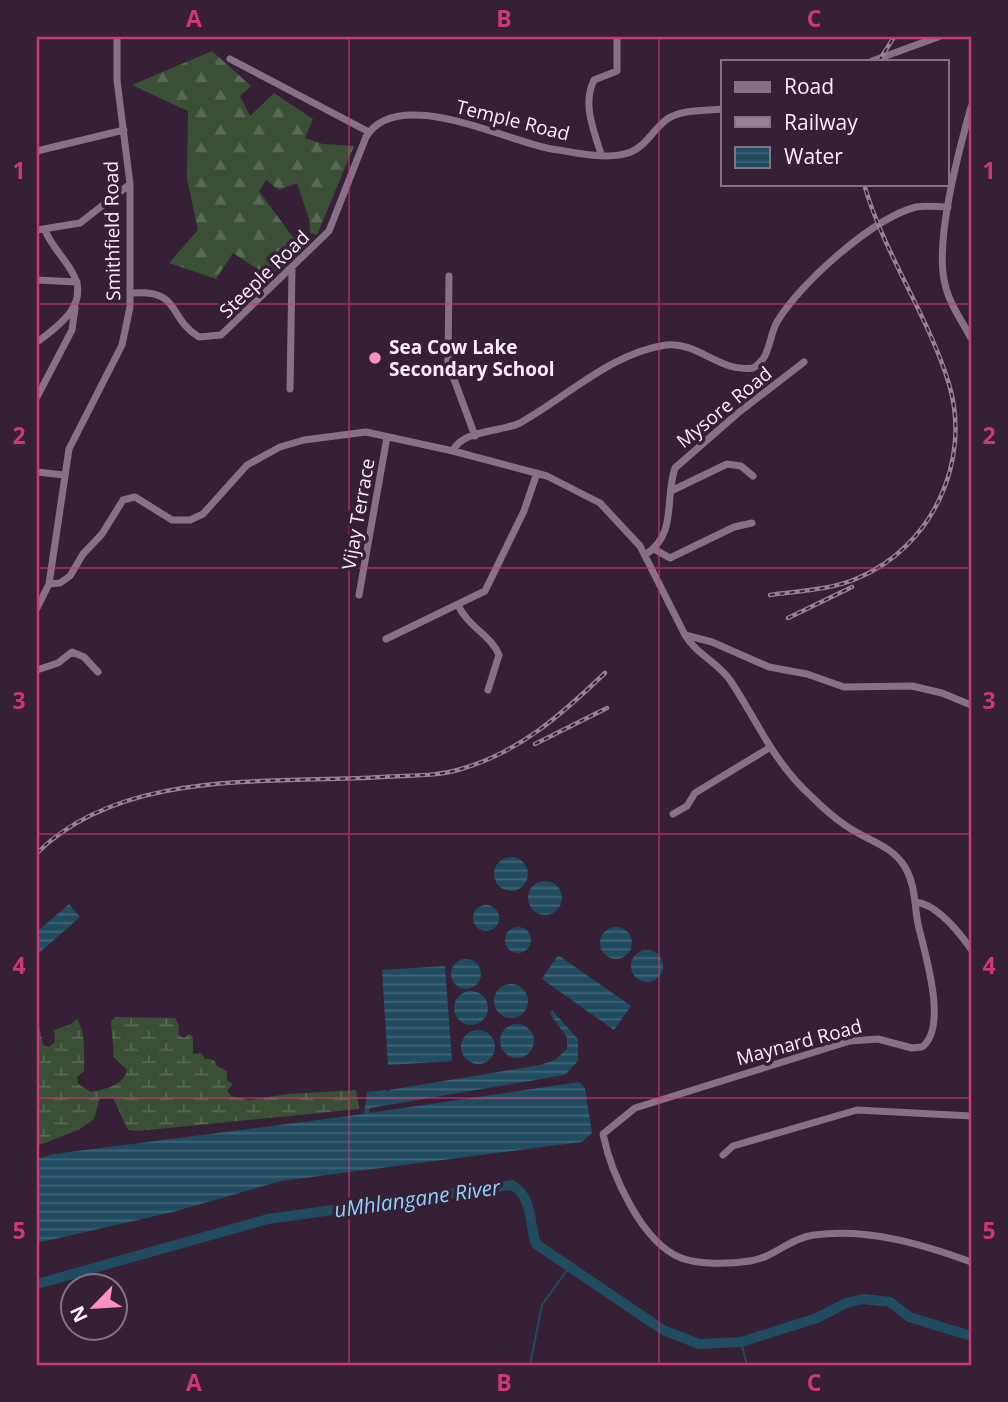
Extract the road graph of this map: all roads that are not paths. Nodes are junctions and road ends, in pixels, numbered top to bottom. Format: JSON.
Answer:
{"nodes":[{"id":1,"x":117,"y":37,"type":"edge"},
{"id":2,"x":617,"y":37,"type":"edge"},
{"id":3,"x":938,"y":37,"type":"edge"},
{"id":4,"x":230,"y":59,"type":"dead end"},
{"id":5,"x":875,"y":60,"type":"edge"},
{"id":6,"x":971,"y":107,"type":"edge"},
{"id":7,"x":721,"y":109,"type":"edge"},
{"id":8,"x":124,"y":130,"type":"junction"},
{"id":9,"x":369,"y":132,"type":"junction"},
{"id":10,"x":37,"y":151,"type":"edge"},
{"id":11,"x":601,"y":155,"type":"junction"},
{"id":12,"x":130,"y":184,"type":"junction"},
{"id":13,"x":948,"y":207,"type":"junction"},
{"id":14,"x":41,"y":230,"type":"edge"},
{"id":15,"x":292,"y":269,"type":"junction"},
{"id":16,"x":449,"y":276,"type":"dead end"},
{"id":17,"x":37,"y":280,"type":"edge"},
{"id":18,"x":77,"y":282,"type":"junction"},
{"id":19,"x":132,"y":293,"type":"junction"},
{"id":20,"x":74,"y":307,"type":"junction"},
{"id":21,"x":971,"y":338,"type":"edge"},
{"id":22,"x":37,"y":342,"type":"edge"},
{"id":23,"x":804,"y":362,"type":"dead end"},
{"id":24,"x":290,"y":389,"type":"dead end"},
{"id":25,"x":37,"y":397,"type":"edge"},
{"id":26,"x":475,"y":436,"type":"junction"},
{"id":27,"x":387,"y":437,"type":"junction"},
{"id":28,"x":453,"y":451,"type":"junction"},
{"id":29,"x":37,"y":472,"type":"edge"},
{"id":30,"x":537,"y":473,"type":"junction"},
{"id":31,"x":64,"y":475,"type":"junction"},
{"id":32,"x":753,"y":476,"type":"dead end"},
{"id":33,"x":671,"y":491,"type":"junction"},
{"id":34,"x":752,"y":523,"type":"dead end"},
{"id":35,"x":654,"y":549,"type":"junction"},
{"id":36,"x":645,"y":555,"type":"junction"},
{"id":37,"x":49,"y":584,"type":"junction"},
{"id":38,"x":359,"y":595,"type":"dead end"},
{"id":39,"x":458,"y":606,"type":"junction"},
{"id":40,"x":37,"y":608,"type":"edge"},
{"id":41,"x":685,"y":635,"type":"junction"},
{"id":42,"x":386,"y":639,"type":"dead end"},
{"id":43,"x":37,"y":670,"type":"edge"},
{"id":44,"x":99,"y":672,"type":"dead end"},
{"id":45,"x":488,"y":690,"type":"dead end"},
{"id":46,"x":971,"y":705,"type":"edge"},
{"id":47,"x":769,"y":748,"type":"junction"},
{"id":48,"x":673,"y":814,"type":"dead end"},
{"id":49,"x":916,"y":902,"type":"junction"},
{"id":50,"x":971,"y":949,"type":"edge"},
{"id":51,"x":971,"y":1116,"type":"edge"},
{"id":52,"x":723,"y":1155,"type":"dead end"},
{"id":53,"x":971,"y":1262,"type":"edge"}],
"edges":[{"from":1,"to":8,"type":"street","name":"Smithfield Road"},
{"from":2,"to":11,"type":"street"},
{"from":3,"to":5,"type":"street"},
{"from":4,"to":9,"type":"street"},
{"from":6,"to":13,"type":"street"},
{"from":7,"to":11,"type":"street","name":"Temple Road"},
{"from":8,"to":10,"type":"street"},
{"from":8,"to":12,"type":"street","name":"Smithfield Road"},
{"from":9,"to":11,"type":"street","name":"Temple Road"},
{"from":9,"to":15,"type":"street","name":"Steeple Road"},
{"from":12,"to":14,"type":"street"},
{"from":12,"to":19,"type":"street","name":"Smithfield Road"},
{"from":13,"to":21,"type":"street"},
{"from":13,"to":26,"type":"street"},
{"from":14,"to":18,"type":"street"},
{"from":15,"to":19,"type":"street","name":"Steeple Road"},
{"from":15,"to":24,"type":"street"},
{"from":16,"to":26,"type":"street"},
{"from":17,"to":18,"type":"street"},
{"from":18,"to":20,"type":"street"},
{"from":19,"to":31,"type":"street","name":"Smithfield Road"},
{"from":20,"to":22,"type":"street"},
{"from":20,"to":25,"type":"street"},
{"from":23,"to":33,"type":"street","name":"Mysore Road"},
{"from":26,"to":28,"type":"street"},
{"from":27,"to":28,"type":"street","name":"Maynard Road"},
{"from":27,"to":37,"type":"street","name":"Maynard Road"},
{"from":27,"to":38,"type":"street","name":"Vijay Terrace"},
{"from":28,"to":30,"type":"street","name":"Maynard Road"},
{"from":29,"to":31,"type":"street"},
{"from":30,"to":36,"type":"street","name":"Maynard Road"},
{"from":30,"to":39,"type":"street"},
{"from":31,"to":37,"type":"street","name":"Smithfield Road"},
{"from":32,"to":33,"type":"street"},
{"from":33,"to":35,"type":"street","name":"Mysore Road"},
{"from":34,"to":35,"type":"street"},
{"from":35,"to":36,"type":"street"},
{"from":36,"to":41,"type":"street","name":"Maynard Road"},
{"from":37,"to":40,"type":"street","name":"Smithfield Road"},
{"from":39,"to":42,"type":"street"},
{"from":39,"to":45,"type":"street"},
{"from":41,"to":46,"type":"street"},
{"from":41,"to":47,"type":"street","name":"Maynard Road"},
{"from":43,"to":44,"type":"street"},
{"from":47,"to":48,"type":"street"},
{"from":47,"to":49,"type":"street","name":"Maynard Road"},
{"from":49,"to":50,"type":"street"},
{"from":49,"to":53,"type":"street","name":"Maynard Road"},
{"from":51,"to":52,"type":"street"}]}
